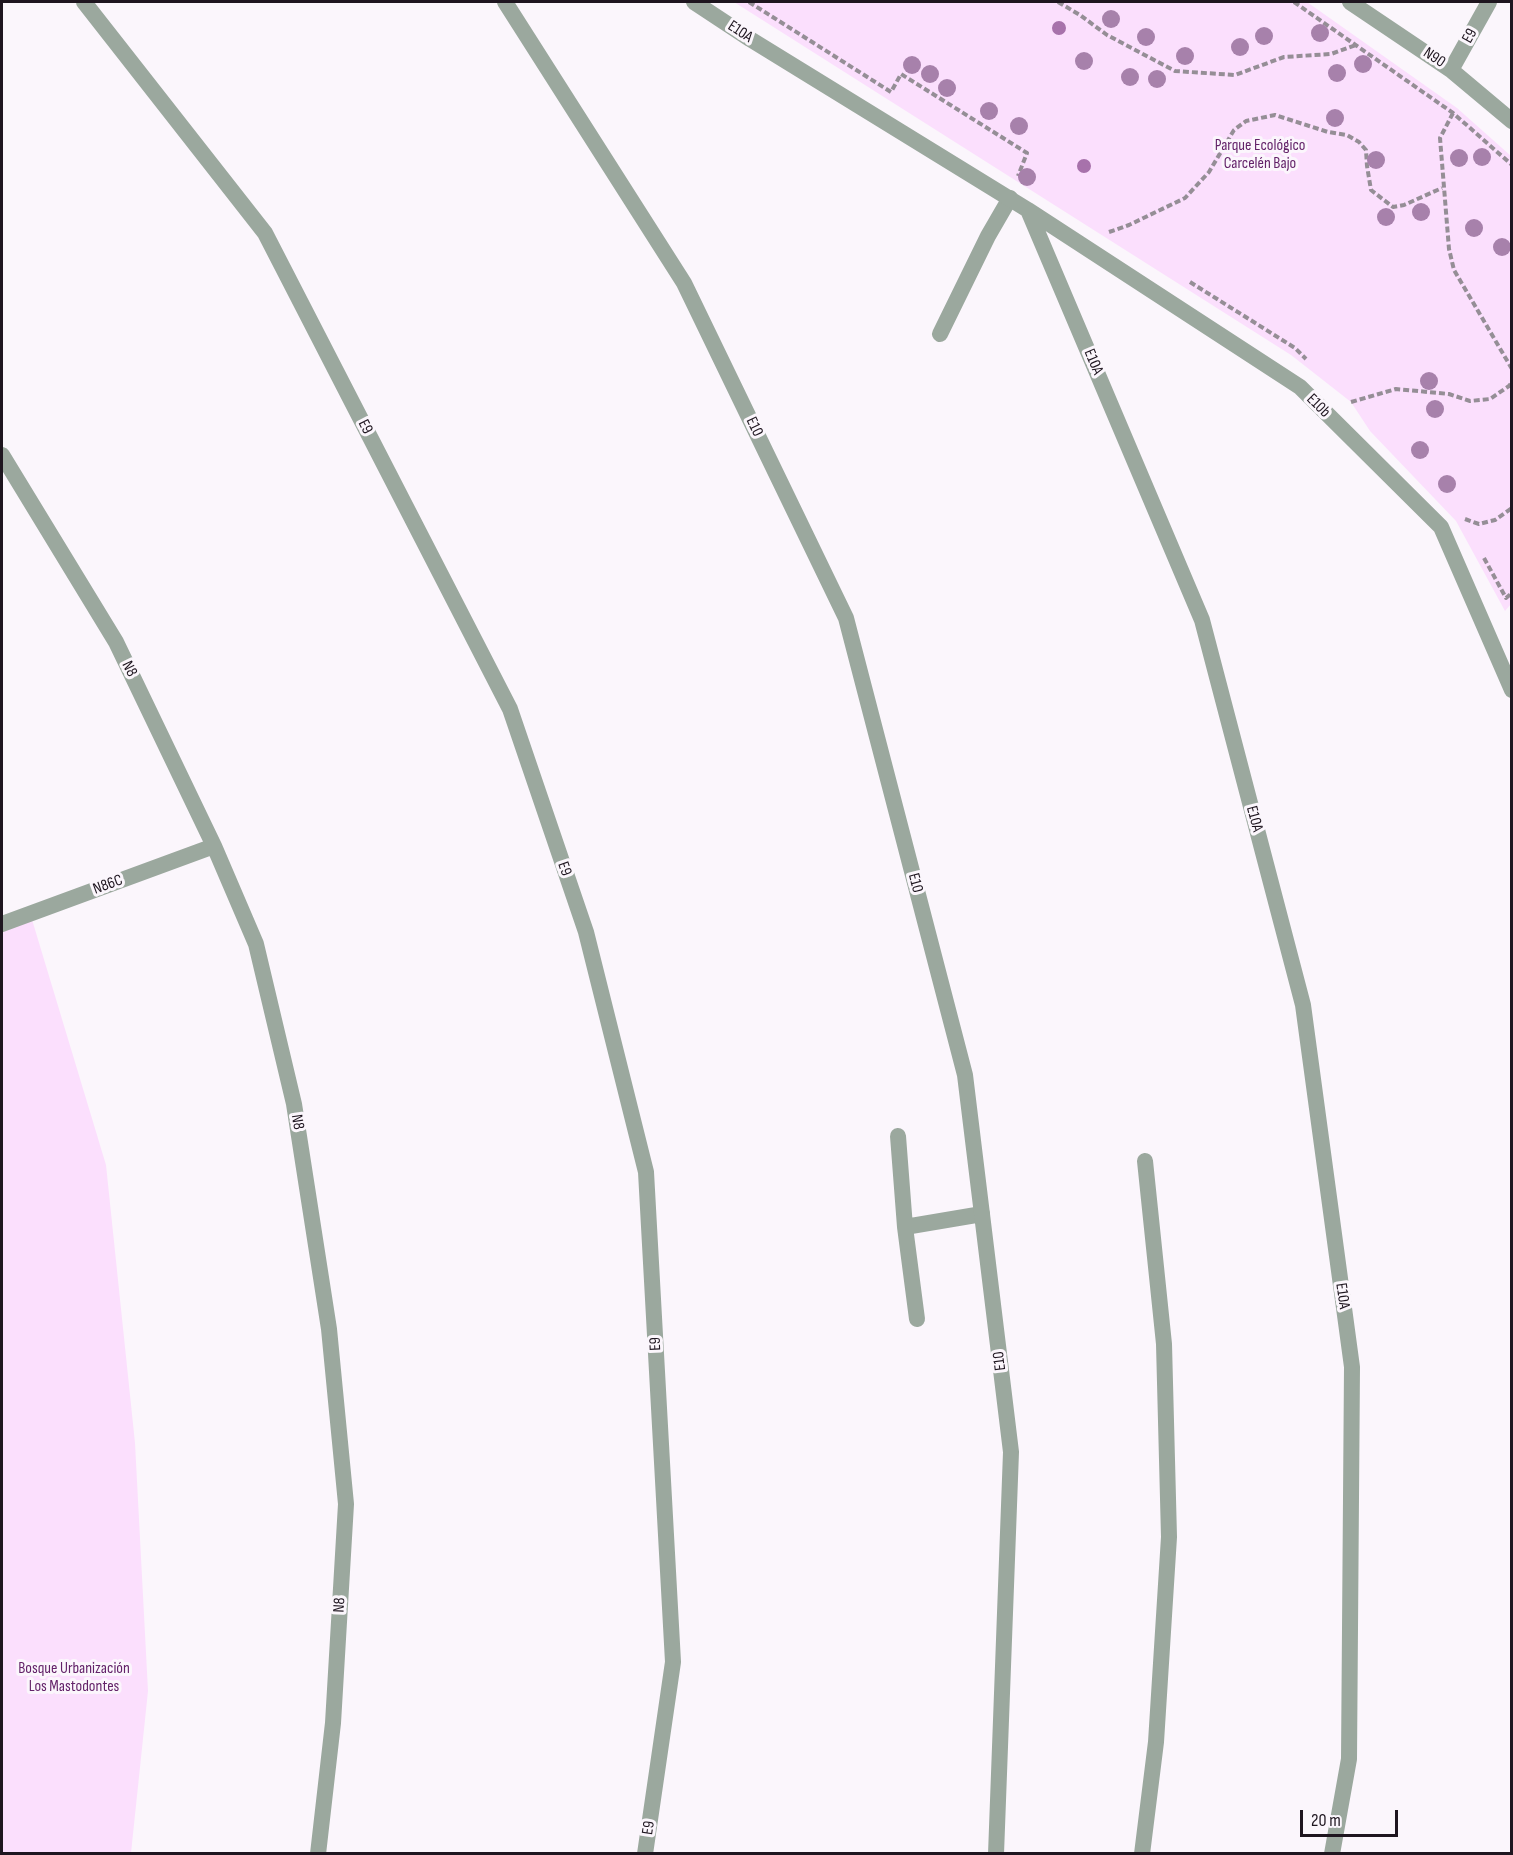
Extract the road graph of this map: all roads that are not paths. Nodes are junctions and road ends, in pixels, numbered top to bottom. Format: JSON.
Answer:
{"nodes":[{"id":1,"x":84,"y":2,"type":"edge"},
{"id":2,"x":505,"y":2,"type":"edge"},
{"id":3,"x":694,"y":2,"type":"edge"},
{"id":4,"x":1350,"y":2,"type":"edge"},
{"id":5,"x":1489,"y":2,"type":"edge"},
{"id":6,"x":1451,"y":70,"type":"junction"},
{"id":7,"x":1512,"y":121,"type":"edge"},
{"id":8,"x":1010,"y":198,"type":"junction"},
{"id":9,"x":1028,"y":210,"type":"junction"},
{"id":10,"x":940,"y":334,"type":"dead end"},
{"id":11,"x":2,"y":455,"type":"edge"},
{"id":12,"x":1512,"y":690,"type":"edge"},
{"id":13,"x":214,"y":846,"type":"junction"},
{"id":14,"x":2,"y":924,"type":"edge"},
{"id":15,"x":898,"y":1136,"type":"dead end"},
{"id":16,"x":1145,"y":1161,"type":"dead end"},
{"id":17,"x":982,"y":1214,"type":"junction"},
{"id":18,"x":905,"y":1227,"type":"junction"},
{"id":19,"x":916,"y":1319,"type":"dead end"},
{"id":20,"x":318,"y":1854,"type":"edge"},
{"id":21,"x":645,"y":1854,"type":"edge"},
{"id":22,"x":996,"y":1854,"type":"edge"},
{"id":23,"x":1142,"y":1854,"type":"edge"},
{"id":24,"x":1332,"y":1854,"type":"edge"}],
"edges":[{"from":1,"to":21,"type":"street","name":"E9"},
{"from":2,"to":17,"type":"street","name":"E10"},
{"from":3,"to":8,"type":"street","name":"E10A"},
{"from":4,"to":6,"type":"street","name":"N90"},
{"from":5,"to":6,"type":"street","name":"E9"},
{"from":6,"to":7,"type":"street","name":"N90"},
{"from":8,"to":9,"type":"street","name":"E10A"},
{"from":8,"to":10,"type":"street"},
{"from":9,"to":12,"type":"street","name":"E10b"},
{"from":9,"to":24,"type":"street","name":"E10A"},
{"from":11,"to":13,"type":"street","name":"N8"},
{"from":13,"to":14,"type":"street","name":"N86C"},
{"from":13,"to":20,"type":"street","name":"N8"},
{"from":15,"to":18,"type":"street"},
{"from":16,"to":23,"type":"street"},
{"from":17,"to":18,"type":"street"},
{"from":17,"to":22,"type":"street","name":"E10"},
{"from":18,"to":19,"type":"street"}]}
